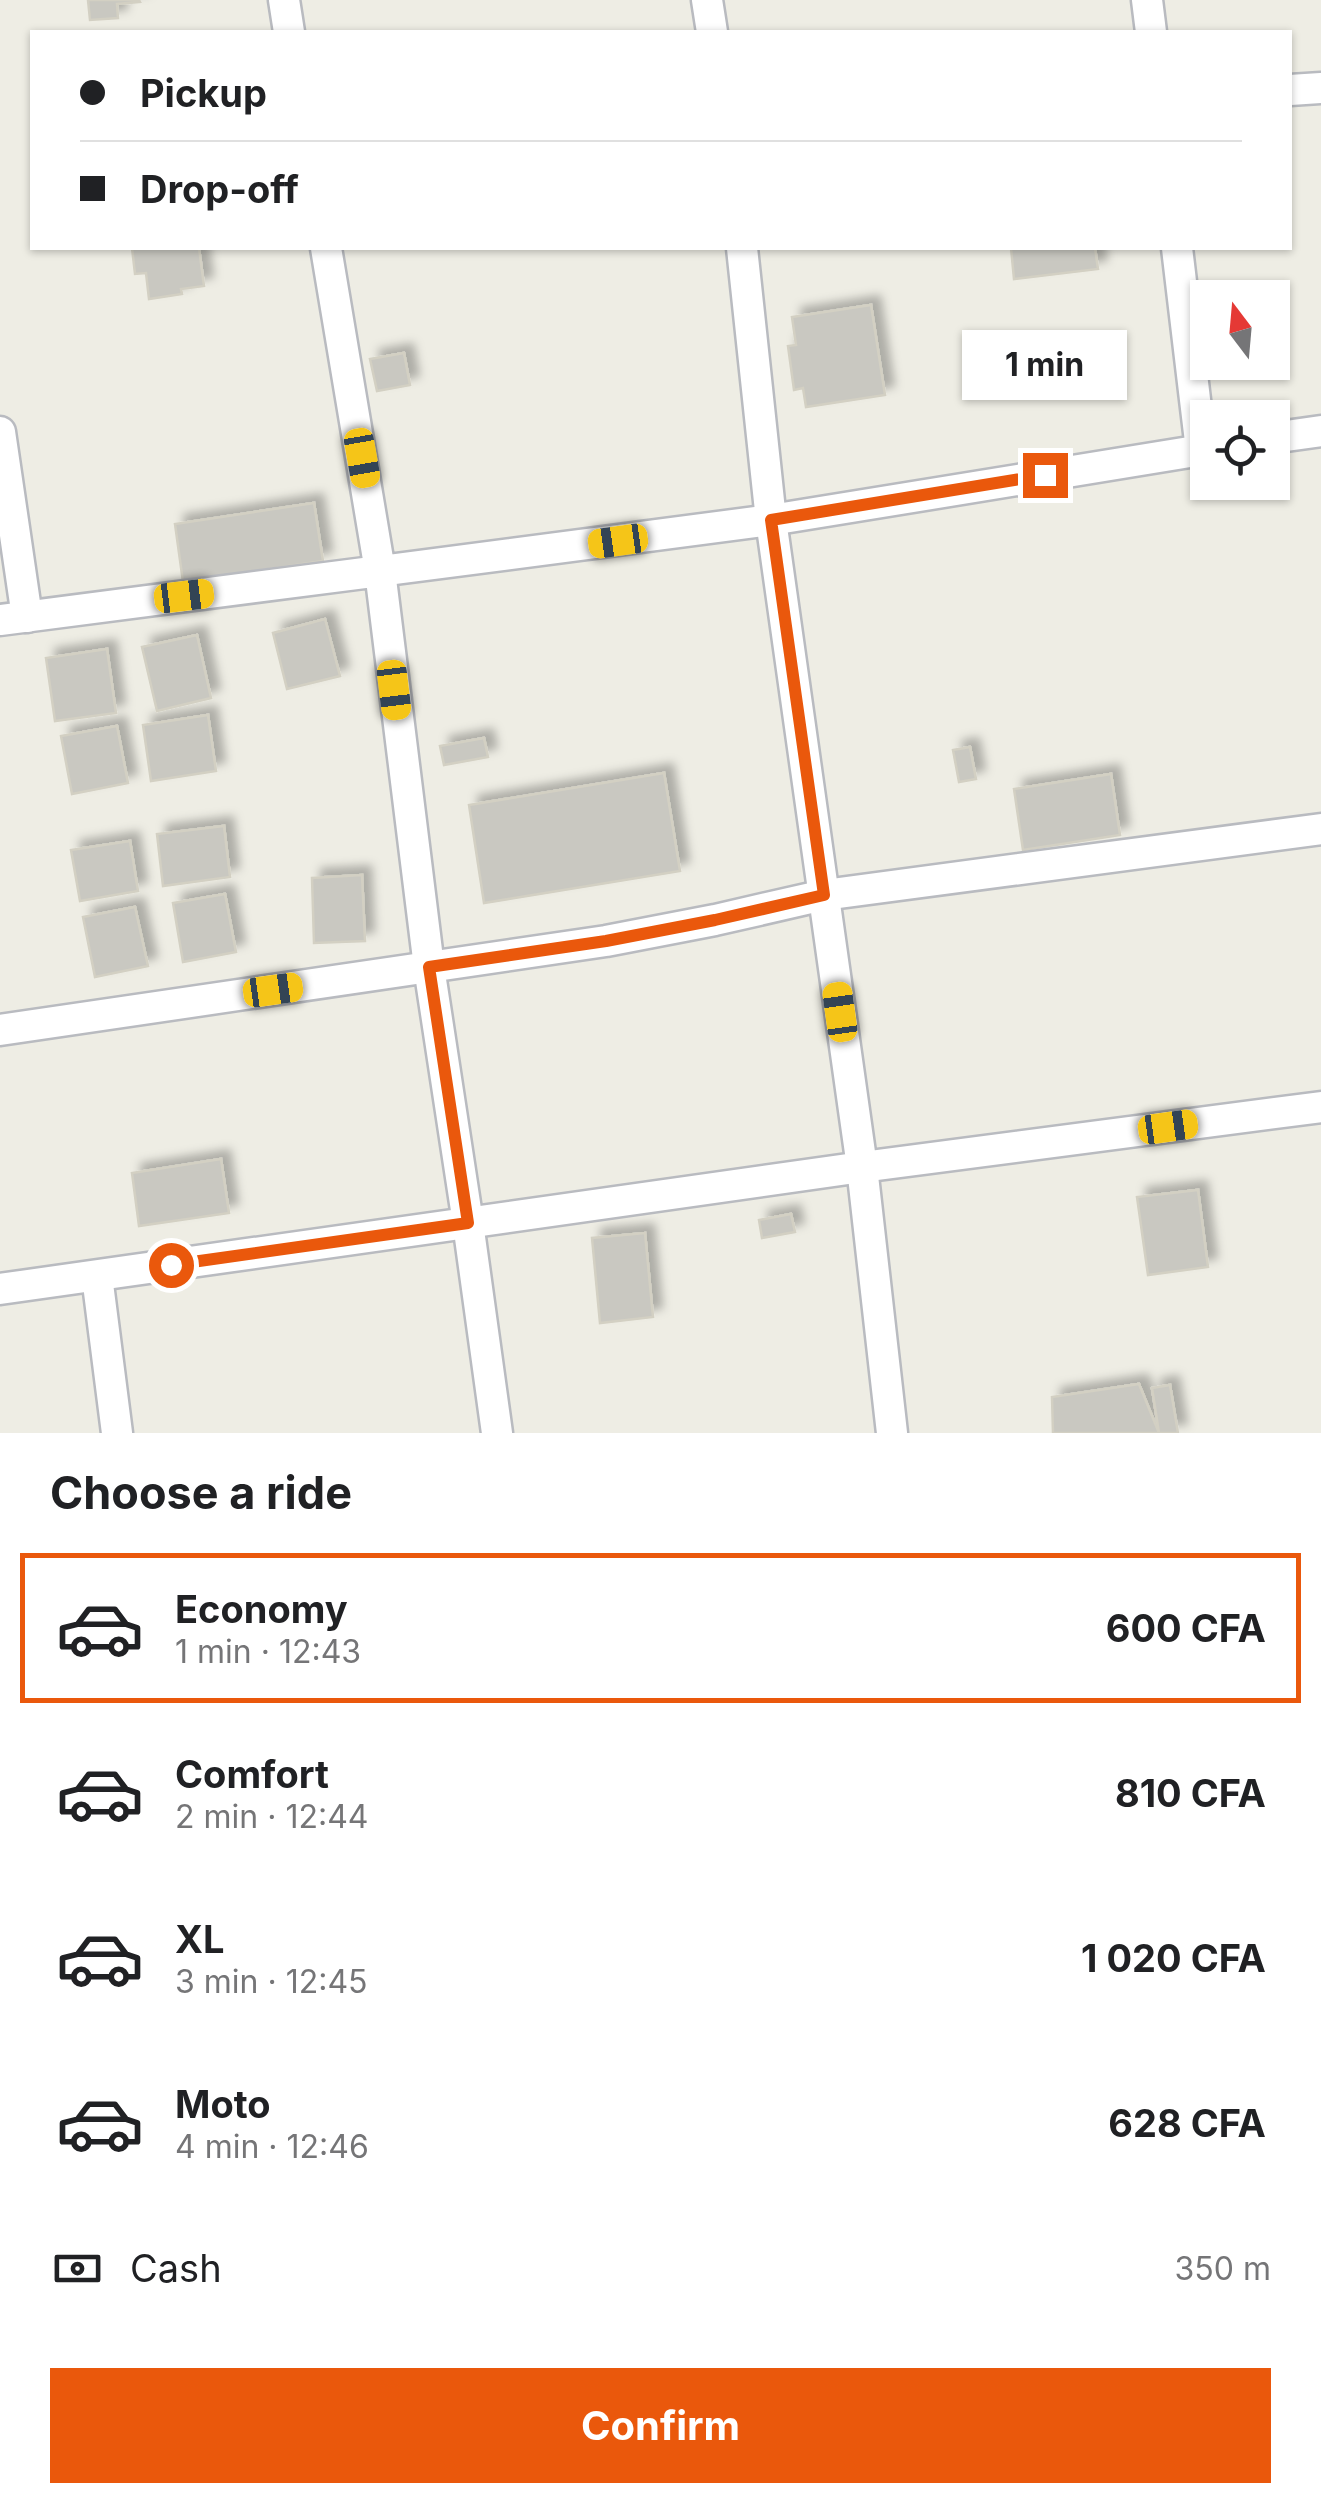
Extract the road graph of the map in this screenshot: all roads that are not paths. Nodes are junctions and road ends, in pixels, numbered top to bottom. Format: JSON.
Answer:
{"nodes":[{"id":1,"x":284,"y":0,"type":"edge"},
{"id":2,"x":707,"y":0,"type":"edge"},
{"id":3,"x":1147,"y":0,"type":"edge"},
{"id":4,"x":289,"y":30,"type":"edge"},
{"id":5,"x":712,"y":30,"type":"edge"},
{"id":6,"x":1151,"y":30,"type":"edge"},
{"id":7,"x":1321,"y":88,"type":"edge"},
{"id":8,"x":1292,"y":90,"type":"edge"},
{"id":9,"x":326,"y":250,"type":"edge"},
{"id":10,"x":742,"y":250,"type":"edge"},
{"id":11,"x":1177,"y":250,"type":"edge"},
{"id":12,"x":1197,"y":400,"type":"edge"},
{"id":13,"x":1321,"y":431,"type":"edge"},
{"id":14,"x":0,"y":432,"type":"edge"},
{"id":15,"x":1290,"y":435,"type":"edge"},
{"id":16,"x":1190,"y":451,"type":"edge"},
{"id":17,"x":771,"y":520,"type":"junction"},
{"id":18,"x":380,"y":572,"type":"junction"},
{"id":19,"x":14,"y":618,"type":"edge"},
{"id":20,"x":1321,"y":829,"type":"edge"},
{"id":21,"x":824,"y":895,"type":"junction"},
{"id":22,"x":429,"y":967,"type":"junction"},
{"id":23,"x":0,"y":1030,"type":"edge"},
{"id":24,"x":1321,"y":1107,"type":"edge"},
{"id":25,"x":862,"y":1168,"type":"junction"},
{"id":26,"x":468,"y":1223,"type":"junction"},
{"id":27,"x":96,"y":1276,"type":"junction"},
{"id":28,"x":0,"y":1289,"type":"edge"},
{"id":29,"x":117,"y":1433,"type":"edge"},
{"id":30,"x":497,"y":1433,"type":"edge"},
{"id":31,"x":892,"y":1433,"type":"edge"}],
"edges":[{"from":1,"to":4,"type":"street"},
{"from":2,"to":5,"type":"street"},
{"from":3,"to":6,"type":"street"},
{"from":7,"to":8,"type":"street"},
{"from":9,"to":18,"type":"street"},
{"from":10,"to":17,"type":"street"},
{"from":11,"to":12,"type":"street"},
{"from":13,"to":15,"type":"street"},
{"from":14,"to":19,"type":"street"},
{"from":16,"to":17,"type":"street"},
{"from":17,"to":18,"type":"street"},
{"from":17,"to":21,"type":"street"},
{"from":18,"to":19,"type":"street"},
{"from":18,"to":22,"type":"street"},
{"from":20,"to":21,"type":"street"},
{"from":21,"to":22,"type":"street"},
{"from":21,"to":25,"type":"street"},
{"from":22,"to":23,"type":"street"},
{"from":22,"to":26,"type":"street"},
{"from":24,"to":25,"type":"street"},
{"from":25,"to":26,"type":"street"},
{"from":25,"to":31,"type":"street"},
{"from":26,"to":27,"type":"street"},
{"from":26,"to":30,"type":"street"},
{"from":27,"to":28,"type":"street"},
{"from":27,"to":29,"type":"street"}]}
